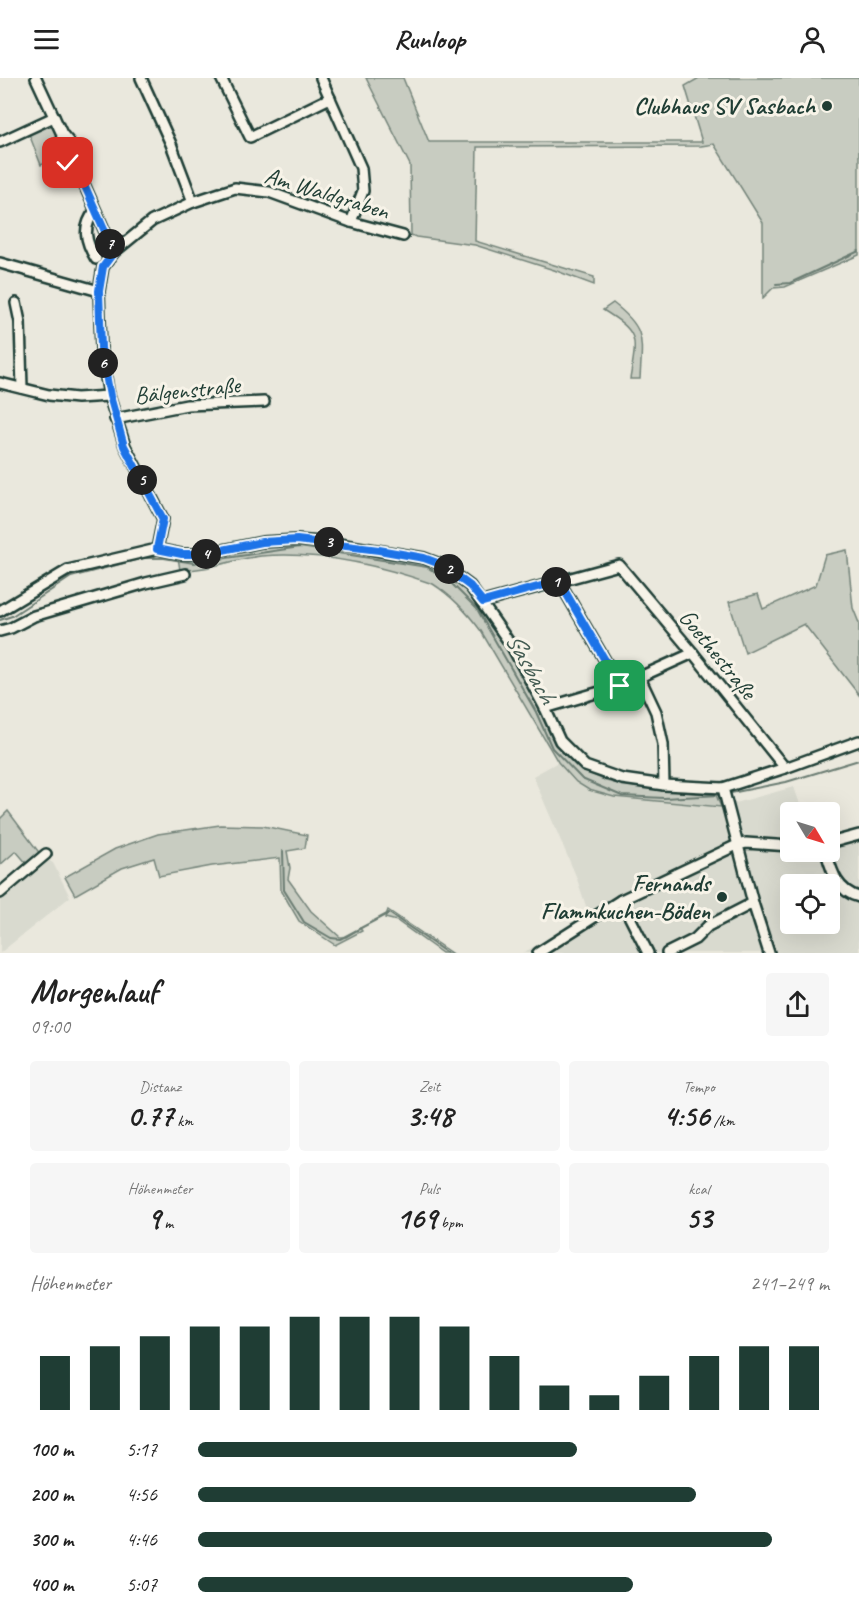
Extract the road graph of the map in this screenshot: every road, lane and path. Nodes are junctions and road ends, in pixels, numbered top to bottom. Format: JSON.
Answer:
{"nodes":[{"id":1,"x":36,"y":78,"type":"edge"},
{"id":2,"x":141,"y":78,"type":"edge"},
{"id":3,"x":221,"y":78,"type":"edge"},
{"id":4,"x":321,"y":78,"type":"edge"},
{"id":5,"x":330,"y":98,"type":"junction"},
{"id":6,"x":54,"y":117,"type":"junction"},
{"id":7,"x":0,"y":142,"type":"edge"},
{"id":8,"x":193,"y":202,"type":"junction"},
{"id":9,"x":96,"y":211,"type":"junction"},
{"id":10,"x":351,"y":222,"type":"junction"},
{"id":11,"x":403,"y":236,"type":"dead end"},
{"id":12,"x":114,"y":252,"type":"junction"},
{"id":13,"x":96,"y":259,"type":"dead end"},
{"id":14,"x":0,"y":263,"type":"edge"},
{"id":15,"x":99,"y":291,"type":"junction"},
{"id":16,"x":16,"y":303,"type":"dead end"},
{"id":17,"x":0,"y":383,"type":"edge"},
{"id":18,"x":22,"y":388,"type":"junction"},
{"id":19,"x":110,"y":396,"type":"junction"},
{"id":20,"x":264,"y":402,"type":"dead end"},
{"id":21,"x":115,"y":419,"type":"junction"},
{"id":22,"x":157,"y":549,"type":"junction"},
{"id":23,"x":185,"y":574,"type":"dead end"},
{"id":24,"x":559,"y":581,"type":"junction"},
{"id":25,"x":483,"y":602,"type":"junction"},
{"id":26,"x":0,"y":611,"type":"edge"},
{"id":27,"x":0,"y":631,"type":"edge"},
{"id":28,"x":693,"y":653,"type":"junction"},
{"id":29,"x":640,"y":678,"type":"junction"},
{"id":30,"x":620,"y":686,"type":"junction"},
{"id":31,"x":545,"y":708,"type":"junction"},
{"id":32,"x":859,"y":741,"type":"edge"},
{"id":33,"x":785,"y":768,"type":"junction"},
{"id":34,"x":664,"y":785,"type":"junction"},
{"id":35,"x":723,"y":790,"type":"junction"},
{"id":36,"x":859,"y":835,"type":"edge"},
{"id":37,"x":840,"y":840,"type":"edge"},
{"id":38,"x":737,"y":845,"type":"junction"},
{"id":39,"x":780,"y":845,"type":"edge"},
{"id":40,"x":46,"y":854,"type":"dead end"},
{"id":41,"x":829,"y":862,"type":"edge"},
{"id":42,"x":0,"y":893,"type":"edge"},
{"id":43,"x":859,"y":897,"type":"edge"},
{"id":44,"x":621,"y":900,"type":"junction"},
{"id":45,"x":753,"y":903,"type":"junction"},
{"id":46,"x":538,"y":953,"type":"edge"},
{"id":47,"x":648,"y":953,"type":"edge"},
{"id":48,"x":667,"y":953,"type":"edge"},
{"id":49,"x":769,"y":953,"type":"edge"}],
"edges":[{"from":1,"to":6,"type":"street"},
{"from":2,"to":8,"type":"street"},
{"from":3,"to":5,"type":"street"},
{"from":4,"to":5,"type":"street"},
{"from":5,"to":10,"type":"street"},
{"from":6,"to":7,"type":"street"},
{"from":6,"to":9,"type":"street"},
{"from":8,"to":10,"type":"street","name":"Am Waldgraben"},
{"from":8,"to":12,"type":"street","name":"Am Waldgraben"},
{"from":9,"to":12,"type":"street"},
{"from":9,"to":13,"type":"street"},
{"from":10,"to":11,"type":"street","name":"Am Waldgraben"},
{"from":12,"to":15,"type":"street"},
{"from":14,"to":15,"type":"street"},
{"from":15,"to":19,"type":"street"},
{"from":16,"to":18,"type":"street"},
{"from":17,"to":18,"type":"street"},
{"from":18,"to":19,"type":"street"},
{"from":19,"to":21,"type":"street"},
{"from":20,"to":21,"type":"street","name":"Bälgenstraße"},
{"from":21,"to":22,"type":"street"},
{"from":22,"to":25,"type":"street"},
{"from":22,"to":26,"type":"street"},
{"from":23,"to":27,"type":"street"},
{"from":24,"to":25,"type":"street"},
{"from":24,"to":28,"type":"street","name":"Goethestraße"},
{"from":24,"to":30,"type":"street"},
{"from":25,"to":31,"type":"street"},
{"from":28,"to":29,"type":"street"},
{"from":28,"to":33,"type":"street","name":"Goethestraße"},
{"from":29,"to":30,"type":"street"},
{"from":29,"to":34,"type":"street"},
{"from":30,"to":31,"type":"street"},
{"from":31,"to":34,"type":"street"},
{"from":32,"to":33,"type":"street"},
{"from":33,"to":35,"type":"street"},
{"from":34,"to":35,"type":"street"},
{"from":35,"to":38,"type":"street"},
{"from":36,"to":37,"type":"street"},
{"from":38,"to":39,"type":"street"},
{"from":38,"to":44,"type":"street"},
{"from":38,"to":45,"type":"street"},
{"from":40,"to":42,"type":"street"},
{"from":41,"to":43,"type":"street"},
{"from":44,"to":46,"type":"street"},
{"from":44,"to":47,"type":"street"},
{"from":45,"to":48,"type":"street"},
{"from":45,"to":49,"type":"street"}]}
